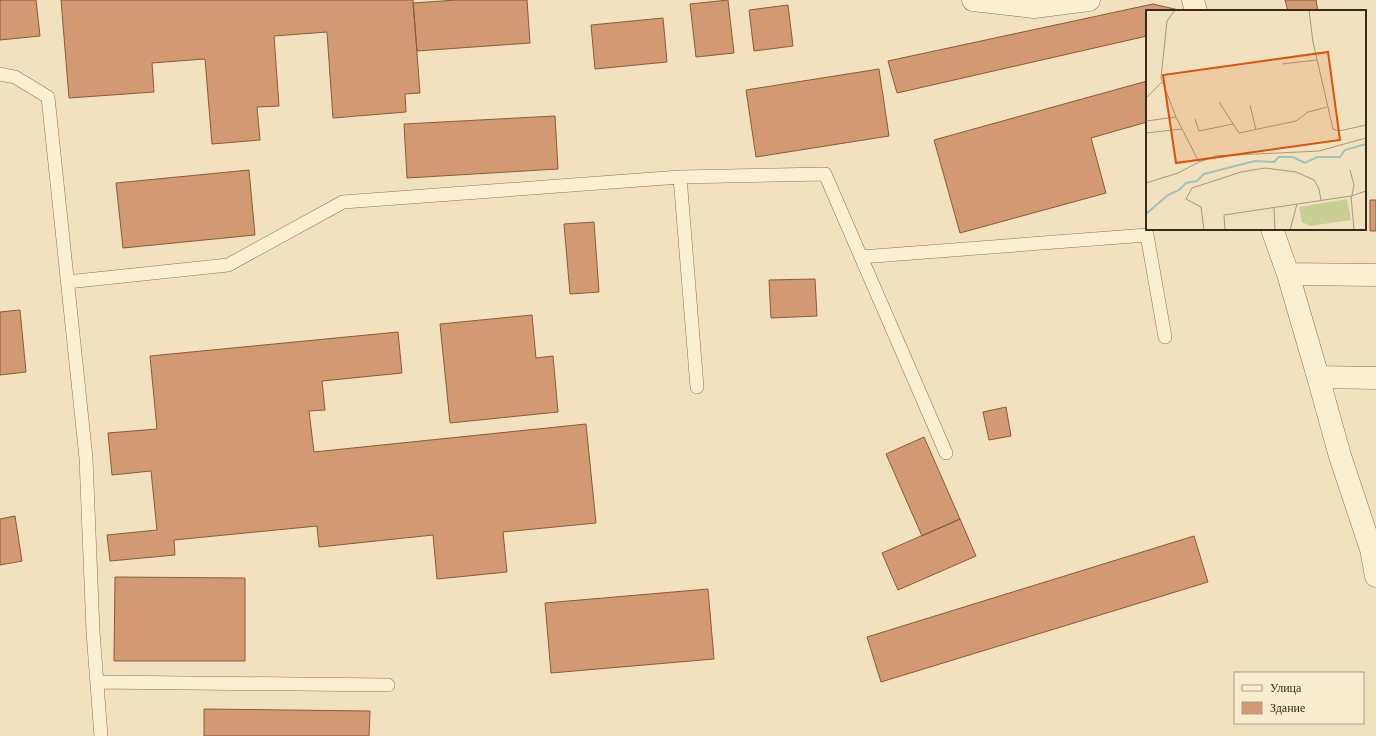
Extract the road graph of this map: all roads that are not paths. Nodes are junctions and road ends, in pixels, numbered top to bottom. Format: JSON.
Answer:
{"nodes":[{"id":1,"x":974,"y":0,"type":"edge"},
{"id":2,"x":1090,"y":0,"type":"edge"},
{"id":3,"x":1192,"y":0,"type":"edge"},
{"id":4,"x":1196,"y":10,"type":"edge"},
{"id":5,"x":0,"y":74,"type":"edge"},
{"id":6,"x":680,"y":177,"type":"junction"},
{"id":7,"x":1272,"y":230,"type":"edge"},
{"id":8,"x":861,"y":257,"type":"junction"},
{"id":9,"x":1288,"y":274,"type":"junction"},
{"id":10,"x":1376,"y":275,"type":"edge"},
{"id":11,"x":67,"y":282,"type":"junction"},
{"id":12,"x":1165,"y":337,"type":"dead end"},
{"id":13,"x":1318,"y":377,"type":"junction"},
{"id":14,"x":1376,"y":378,"type":"edge"},
{"id":15,"x":697,"y":387,"type":"dead end"},
{"id":16,"x":946,"y":453,"type":"dead end"},
{"id":17,"x":1376,"y":576,"type":"edge"},
{"id":18,"x":97,"y":682,"type":"junction"},
{"id":19,"x":388,"y":686,"type":"dead end"},
{"id":20,"x":101,"y":736,"type":"edge"}],
"edges":[{"from":1,"to":2,"type":"street"},
{"from":3,"to":4,"type":"street"},
{"from":5,"to":11,"type":"lane"},
{"from":6,"to":8,"type":"lane"},
{"from":6,"to":11,"type":"lane"},
{"from":6,"to":15,"type":"lane"},
{"from":7,"to":9,"type":"street"},
{"from":8,"to":12,"type":"lane"},
{"from":8,"to":16,"type":"lane"},
{"from":9,"to":10,"type":"street"},
{"from":9,"to":13,"type":"street"},
{"from":11,"to":18,"type":"lane"},
{"from":13,"to":14,"type":"street"},
{"from":13,"to":17,"type":"street"},
{"from":18,"to":19,"type":"lane"},
{"from":18,"to":20,"type":"lane"}]}
